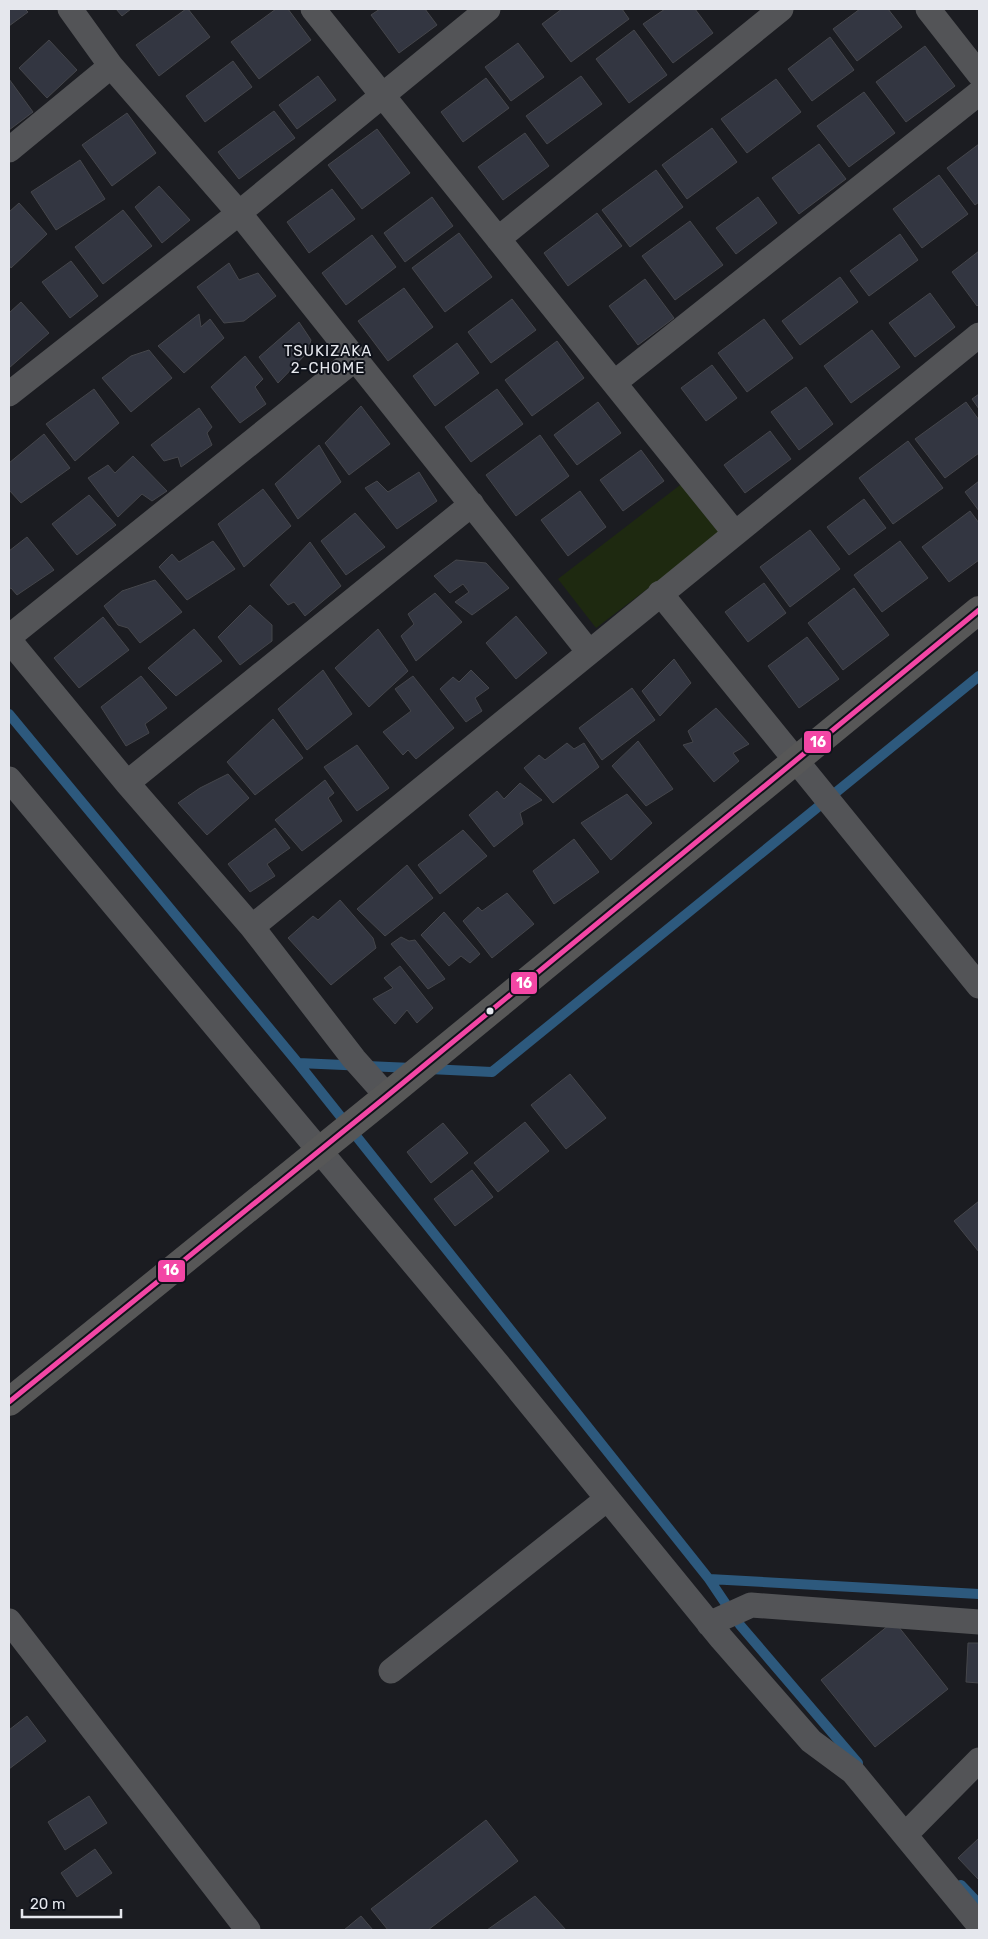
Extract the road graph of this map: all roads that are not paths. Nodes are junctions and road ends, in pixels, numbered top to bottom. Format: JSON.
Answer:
{"nodes":[{"id":1,"x":70,"y":9,"type":"edge"},
{"id":2,"x":313,"y":9,"type":"edge"},
{"id":3,"x":488,"y":9,"type":"edge"},
{"id":4,"x":781,"y":9,"type":"edge"},
{"id":5,"x":928,"y":9,"type":"edge"},
{"id":6,"x":111,"y":66,"type":"junction"},
{"id":7,"x":979,"y":74,"type":"edge"},
{"id":8,"x":979,"y":93,"type":"edge"},
{"id":9,"x":381,"y":95,"type":"junction"},
{"id":10,"x":9,"y":150,"type":"edge"},
{"id":11,"x":239,"y":213,"type":"junction"},
{"id":12,"x":498,"y":240,"type":"junction"},
{"id":13,"x":979,"y":335,"type":"edge"},
{"id":14,"x":355,"y":359,"type":"junction"},
{"id":15,"x":614,"y":382,"type":"junction"},
{"id":16,"x":9,"y":394,"type":"edge"},
{"id":17,"x":472,"y":504,"type":"junction"},
{"id":18,"x":734,"y":532,"type":"junction"},
{"id":19,"x":660,"y":593,"type":"junction"},
{"id":20,"x":979,"y":610,"type":"edge"},
{"id":21,"x":9,"y":639,"type":"edge"},
{"id":22,"x":590,"y":652,"type":"junction"},
{"id":23,"x":794,"y":759,"type":"junction"},
{"id":24,"x":9,"y":779,"type":"edge"},
{"id":25,"x":127,"y":783,"type":"junction"},
{"id":26,"x":252,"y":927,"type":"junction"},
{"id":27,"x":979,"y":986,"type":"edge"},
{"id":28,"x":393,"y":1091,"type":"junction"},
{"id":29,"x":323,"y":1148,"type":"junction"},
{"id":30,"x":9,"y":1402,"type":"edge"},
{"id":31,"x":607,"y":1499,"type":"junction"},
{"id":32,"x":9,"y":1621,"type":"edge"},
{"id":33,"x":979,"y":1622,"type":"edge"},
{"id":34,"x":711,"y":1623,"type":"junction"},
{"id":35,"x":391,"y":1671,"type":"dead end"},
{"id":36,"x":979,"y":1760,"type":"edge"},
{"id":37,"x":906,"y":1834,"type":"junction"},
{"id":38,"x":979,"y":1925,"type":"edge"},
{"id":39,"x":248,"y":1930,"type":"edge"}],
"edges":[{"from":1,"to":6,"type":"street"},
{"from":2,"to":9,"type":"street"},
{"from":3,"to":9,"type":"street"},
{"from":4,"to":12,"type":"street"},
{"from":5,"to":7,"type":"street"},
{"from":6,"to":10,"type":"street"},
{"from":6,"to":11,"type":"street"},
{"from":8,"to":15,"type":"street"},
{"from":9,"to":11,"type":"street"},
{"from":9,"to":12,"type":"street"},
{"from":11,"to":14,"type":"street"},
{"from":11,"to":16,"type":"street"},
{"from":12,"to":15,"type":"street"},
{"from":13,"to":18,"type":"street"},
{"from":14,"to":17,"type":"street"},
{"from":14,"to":21,"type":"street"},
{"from":15,"to":18,"type":"street"},
{"from":17,"to":22,"type":"street"},
{"from":17,"to":25,"type":"street"},
{"from":18,"to":19,"type":"street"},
{"from":19,"to":22,"type":"street"},
{"from":19,"to":23,"type":"street"},
{"from":20,"to":23,"type":"main road"},
{"from":21,"to":25,"type":"street"},
{"from":22,"to":26,"type":"street"},
{"from":23,"to":27,"type":"street"},
{"from":23,"to":28,"type":"main road"},
{"from":24,"to":29,"type":"street"},
{"from":25,"to":26,"type":"street"},
{"from":26,"to":28,"type":"street"},
{"from":28,"to":29,"type":"main road"},
{"from":29,"to":30,"type":"main road"},
{"from":29,"to":31,"type":"street"},
{"from":31,"to":34,"type":"street"},
{"from":31,"to":35,"type":"street"},
{"from":32,"to":39,"type":"street"},
{"from":33,"to":34,"type":"street"},
{"from":34,"to":37,"type":"street"},
{"from":36,"to":37,"type":"street"},
{"from":37,"to":38,"type":"street"}]}
